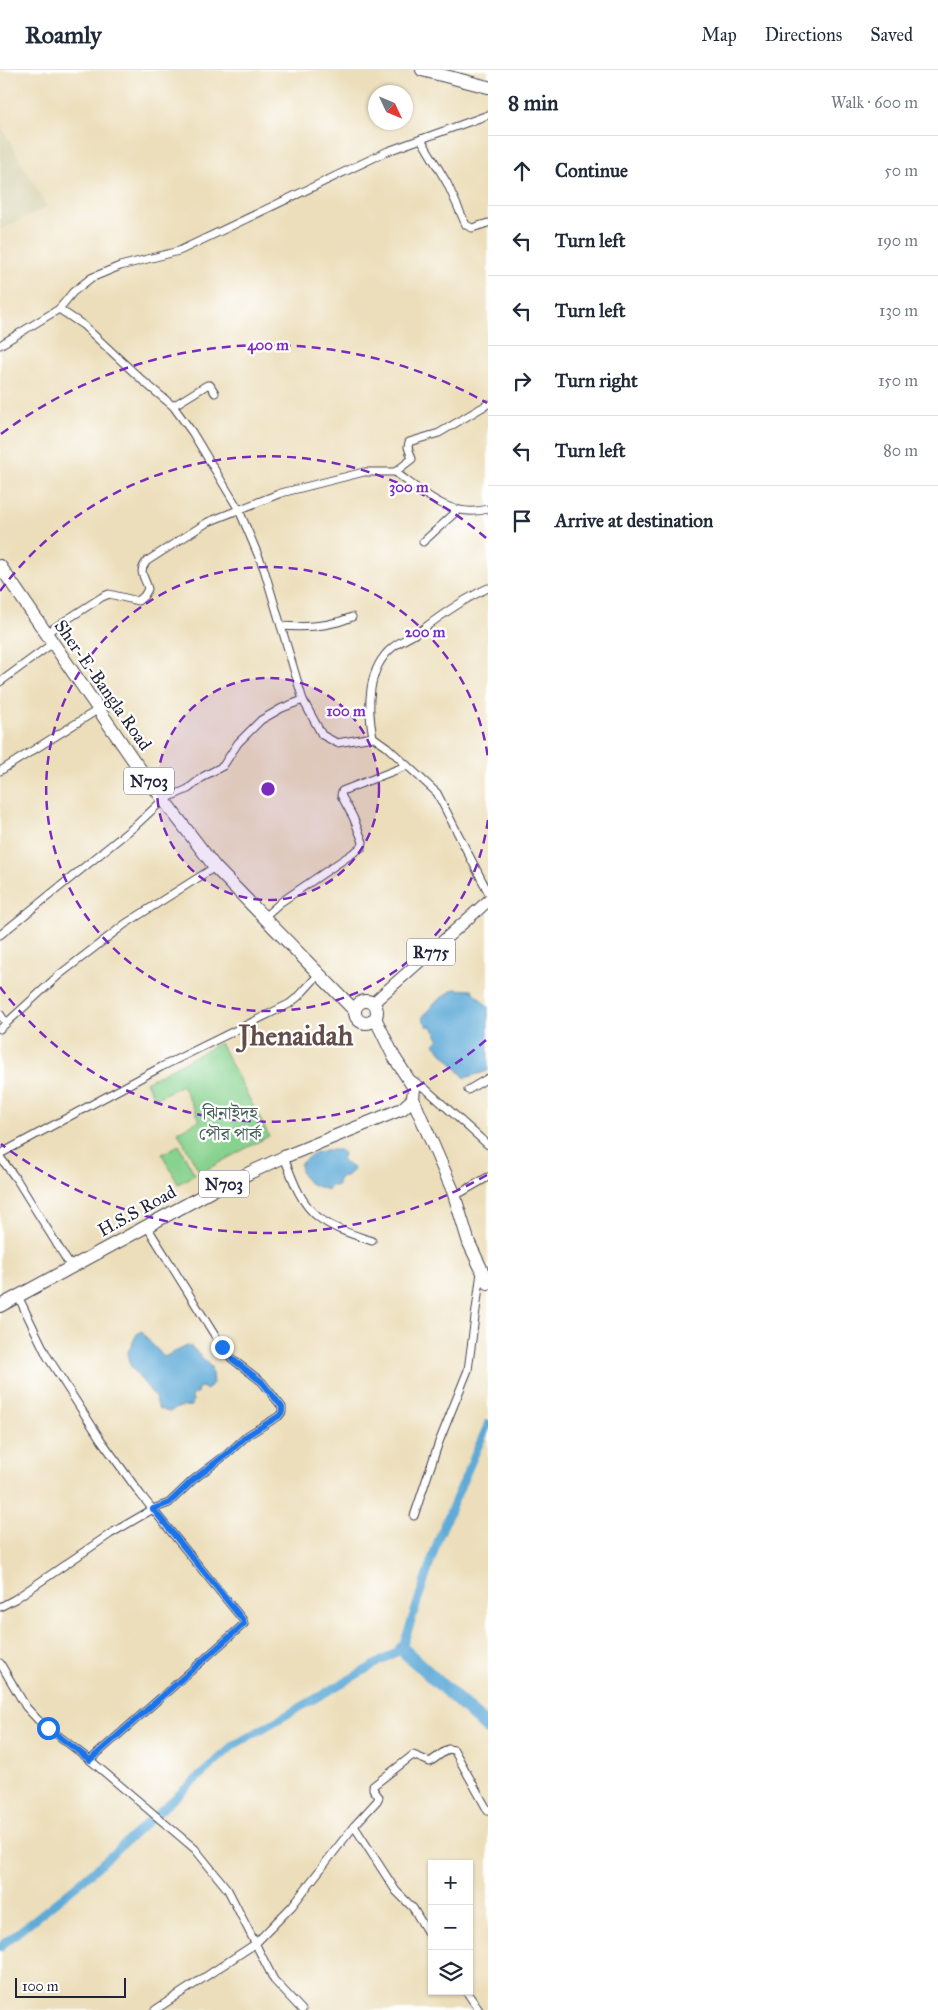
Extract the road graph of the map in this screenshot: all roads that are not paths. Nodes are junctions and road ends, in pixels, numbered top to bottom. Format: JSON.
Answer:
{"nodes":[{"id":1,"x":422,"y":70,"type":"edge"},
{"id":2,"x":488,"y":87,"type":"edge"},
{"id":3,"x":488,"y":114,"type":"edge"},
{"id":4,"x":421,"y":139,"type":"junction"},
{"id":5,"x":488,"y":223,"type":"edge"},
{"id":6,"x":58,"y":309,"type":"junction"},
{"id":7,"x":0,"y":345,"type":"edge"},
{"id":8,"x":215,"y":393,"type":"dead end"},
{"id":9,"x":488,"y":404,"type":"edge"},
{"id":10,"x":173,"y":406,"type":"junction"},
{"id":11,"x":396,"y":472,"type":"junction"},
{"id":12,"x":488,"y":509,"type":"edge"},
{"id":13,"x":240,"y":510,"type":"junction"},
{"id":14,"x":457,"y":511,"type":"junction"},
{"id":15,"x":423,"y":542,"type":"dead end"},
{"id":16,"x":0,"y":566,"type":"edge"},
{"id":17,"x":488,"y":588,"type":"edge"},
{"id":18,"x":352,"y":617,"type":"dead end"},
{"id":19,"x":281,"y":626,"type":"junction"},
{"id":20,"x":49,"y":638,"type":"junction"},
{"id":21,"x":0,"y":682,"type":"edge"},
{"id":22,"x":303,"y":700,"type":"junction"},
{"id":23,"x":98,"y":709,"type":"junction"},
{"id":24,"x":373,"y":737,"type":"junction"},
{"id":25,"x":406,"y":766,"type":"junction"},
{"id":26,"x":0,"y":771,"type":"edge"},
{"id":27,"x":163,"y":800,"type":"junction"},
{"id":28,"x":214,"y":867,"type":"junction"},
{"id":29,"x":488,"y":892,"type":"edge"},
{"id":30,"x":488,"y":901,"type":"edge"},
{"id":31,"x":488,"y":908,"type":"edge"},
{"id":32,"x":263,"y":918,"type":"junction"},
{"id":33,"x":0,"y":935,"type":"edge"},
{"id":34,"x":321,"y":976,"type":"junction"},
{"id":35,"x":368,"y":1011,"type":"junction"},
{"id":36,"x":0,"y":1014,"type":"edge"},
{"id":37,"x":3,"y":1026,"type":"edge"},
{"id":38,"x":407,"y":1076,"type":"junction"},
{"id":39,"x":488,"y":1078,"type":"edge"},
{"id":40,"x":468,"y":1090,"type":"dead end"},
{"id":41,"x":413,"y":1099,"type":"junction"},
{"id":42,"x":488,"y":1144,"type":"edge"},
{"id":43,"x":0,"y":1156,"type":"edge"},
{"id":44,"x":284,"y":1157,"type":"junction"},
{"id":45,"x":488,"y":1177,"type":"edge"},
{"id":46,"x":455,"y":1196,"type":"junction"},
{"id":47,"x":146,"y":1226,"type":"junction"},
{"id":48,"x":372,"y":1241,"type":"dead end"},
{"id":49,"x":71,"y":1267,"type":"junction"},
{"id":50,"x":481,"y":1271,"type":"junction"},
{"id":51,"x":488,"y":1283,"type":"edge"},
{"id":52,"x":18,"y":1296,"type":"junction"},
{"id":53,"x":0,"y":1306,"type":"edge"},
{"id":54,"x":153,"y":1509,"type":"junction"},
{"id":55,"x":414,"y":1516,"type":"dead end"},
{"id":56,"x":0,"y":1607,"type":"edge"},
{"id":57,"x":0,"y":1662,"type":"edge"},
{"id":58,"x":90,"y":1760,"type":"junction"},
{"id":59,"x":488,"y":1811,"type":"edge"},
{"id":60,"x":354,"y":1826,"type":"junction"},
{"id":61,"x":428,"y":1933,"type":"edge"},
{"id":62,"x":255,"y":1944,"type":"junction"},
{"id":63,"x":469,"y":1995,"type":"edge"},
{"id":64,"x":155,"y":2010,"type":"edge"},
{"id":65,"x":302,"y":2010,"type":"edge"},
{"id":66,"x":479,"y":2010,"type":"edge"}],
"edges":[{"from":1,"to":2,"type":"highway"},
{"from":3,"to":4,"type":"street"},
{"from":4,"to":5,"type":"street"},
{"from":4,"to":6,"type":"street"},
{"from":6,"to":7,"type":"street"},
{"from":6,"to":10,"type":"street"},
{"from":8,"to":10,"type":"street"},
{"from":9,"to":11,"type":"street"},
{"from":10,"to":13,"type":"street"},
{"from":11,"to":13,"type":"street"},
{"from":11,"to":14,"type":"street"},
{"from":12,"to":14,"type":"street"},
{"from":13,"to":19,"type":"street"},
{"from":13,"to":20,"type":"street"},
{"from":14,"to":15,"type":"street"},
{"from":16,"to":20,"type":"highway","name":"Sher-E-Bangla Road","number":"N703"},
{"from":17,"to":24,"type":"street"},
{"from":18,"to":19,"type":"street"},
{"from":19,"to":22,"type":"street"},
{"from":20,"to":21,"type":"street"},
{"from":20,"to":23,"type":"highway","name":"Sher-E-Bangla Road","number":"N703"},
{"from":22,"to":24,"type":"street"},
{"from":22,"to":27,"type":"street"},
{"from":23,"to":26,"type":"street"},
{"from":23,"to":27,"type":"highway","name":"Sher-E-Bangla Road","number":"N703"},
{"from":24,"to":25,"type":"street"},
{"from":25,"to":29,"type":"street"},
{"from":25,"to":32,"type":"street"},
{"from":27,"to":28,"type":"highway","name":"Sher-E-Bangla Road","number":"N703"},
{"from":27,"to":33,"type":"street"},
{"from":28,"to":32,"type":"highway","name":"Sher-E-Bangla Road","number":"N703"},
{"from":28,"to":37,"type":"street"},
{"from":30,"to":35,"type":"main road","number":"R775"},
{"from":31,"to":35,"type":"main road","number":"R775"},
{"from":32,"to":34,"type":"highway","name":"Sher-E-Bangla Road","number":"N703"},
{"from":34,"to":35,"type":"highway","name":"Sher-E-Bangla Road","number":"N703"},
{"from":34,"to":43,"type":"street"},
{"from":35,"to":38,"type":"highway","number":"N703"},
{"from":36,"to":37,"type":"street"},
{"from":38,"to":41,"type":"highway","number":"N703"},
{"from":38,"to":42,"type":"street"},
{"from":39,"to":40,"type":"street"},
{"from":41,"to":44,"type":"highway","name":"H.S.S Road","number":"N703"},
{"from":41,"to":46,"type":"highway"},
{"from":43,"to":49,"type":"street"},
{"from":44,"to":47,"type":"highway","name":"H.S.S Road","number":"N703"},
{"from":44,"to":48,"type":"street"},
{"from":45,"to":46,"type":"street"},
{"from":46,"to":50,"type":"highway"},
{"from":47,"to":49,"type":"highway","name":"H.S.S Road","number":"N703"},
{"from":47,"to":54,"type":"street"},
{"from":49,"to":52,"type":"highway","name":"H.S.S Road","number":"N703"},
{"from":50,"to":51,"type":"highway"},
{"from":50,"to":55,"type":"street"},
{"from":52,"to":53,"type":"highway","name":"H.S.S Road","number":"N703"},
{"from":52,"to":54,"type":"street"},
{"from":54,"to":56,"type":"street"},
{"from":54,"to":58,"type":"street"},
{"from":57,"to":58,"type":"street"},
{"from":58,"to":62,"type":"street"},
{"from":59,"to":60,"type":"street"},
{"from":60,"to":61,"type":"street"},
{"from":60,"to":62,"type":"street"},
{"from":62,"to":64,"type":"street"},
{"from":62,"to":65,"type":"street"},
{"from":63,"to":66,"type":"street"}]}
